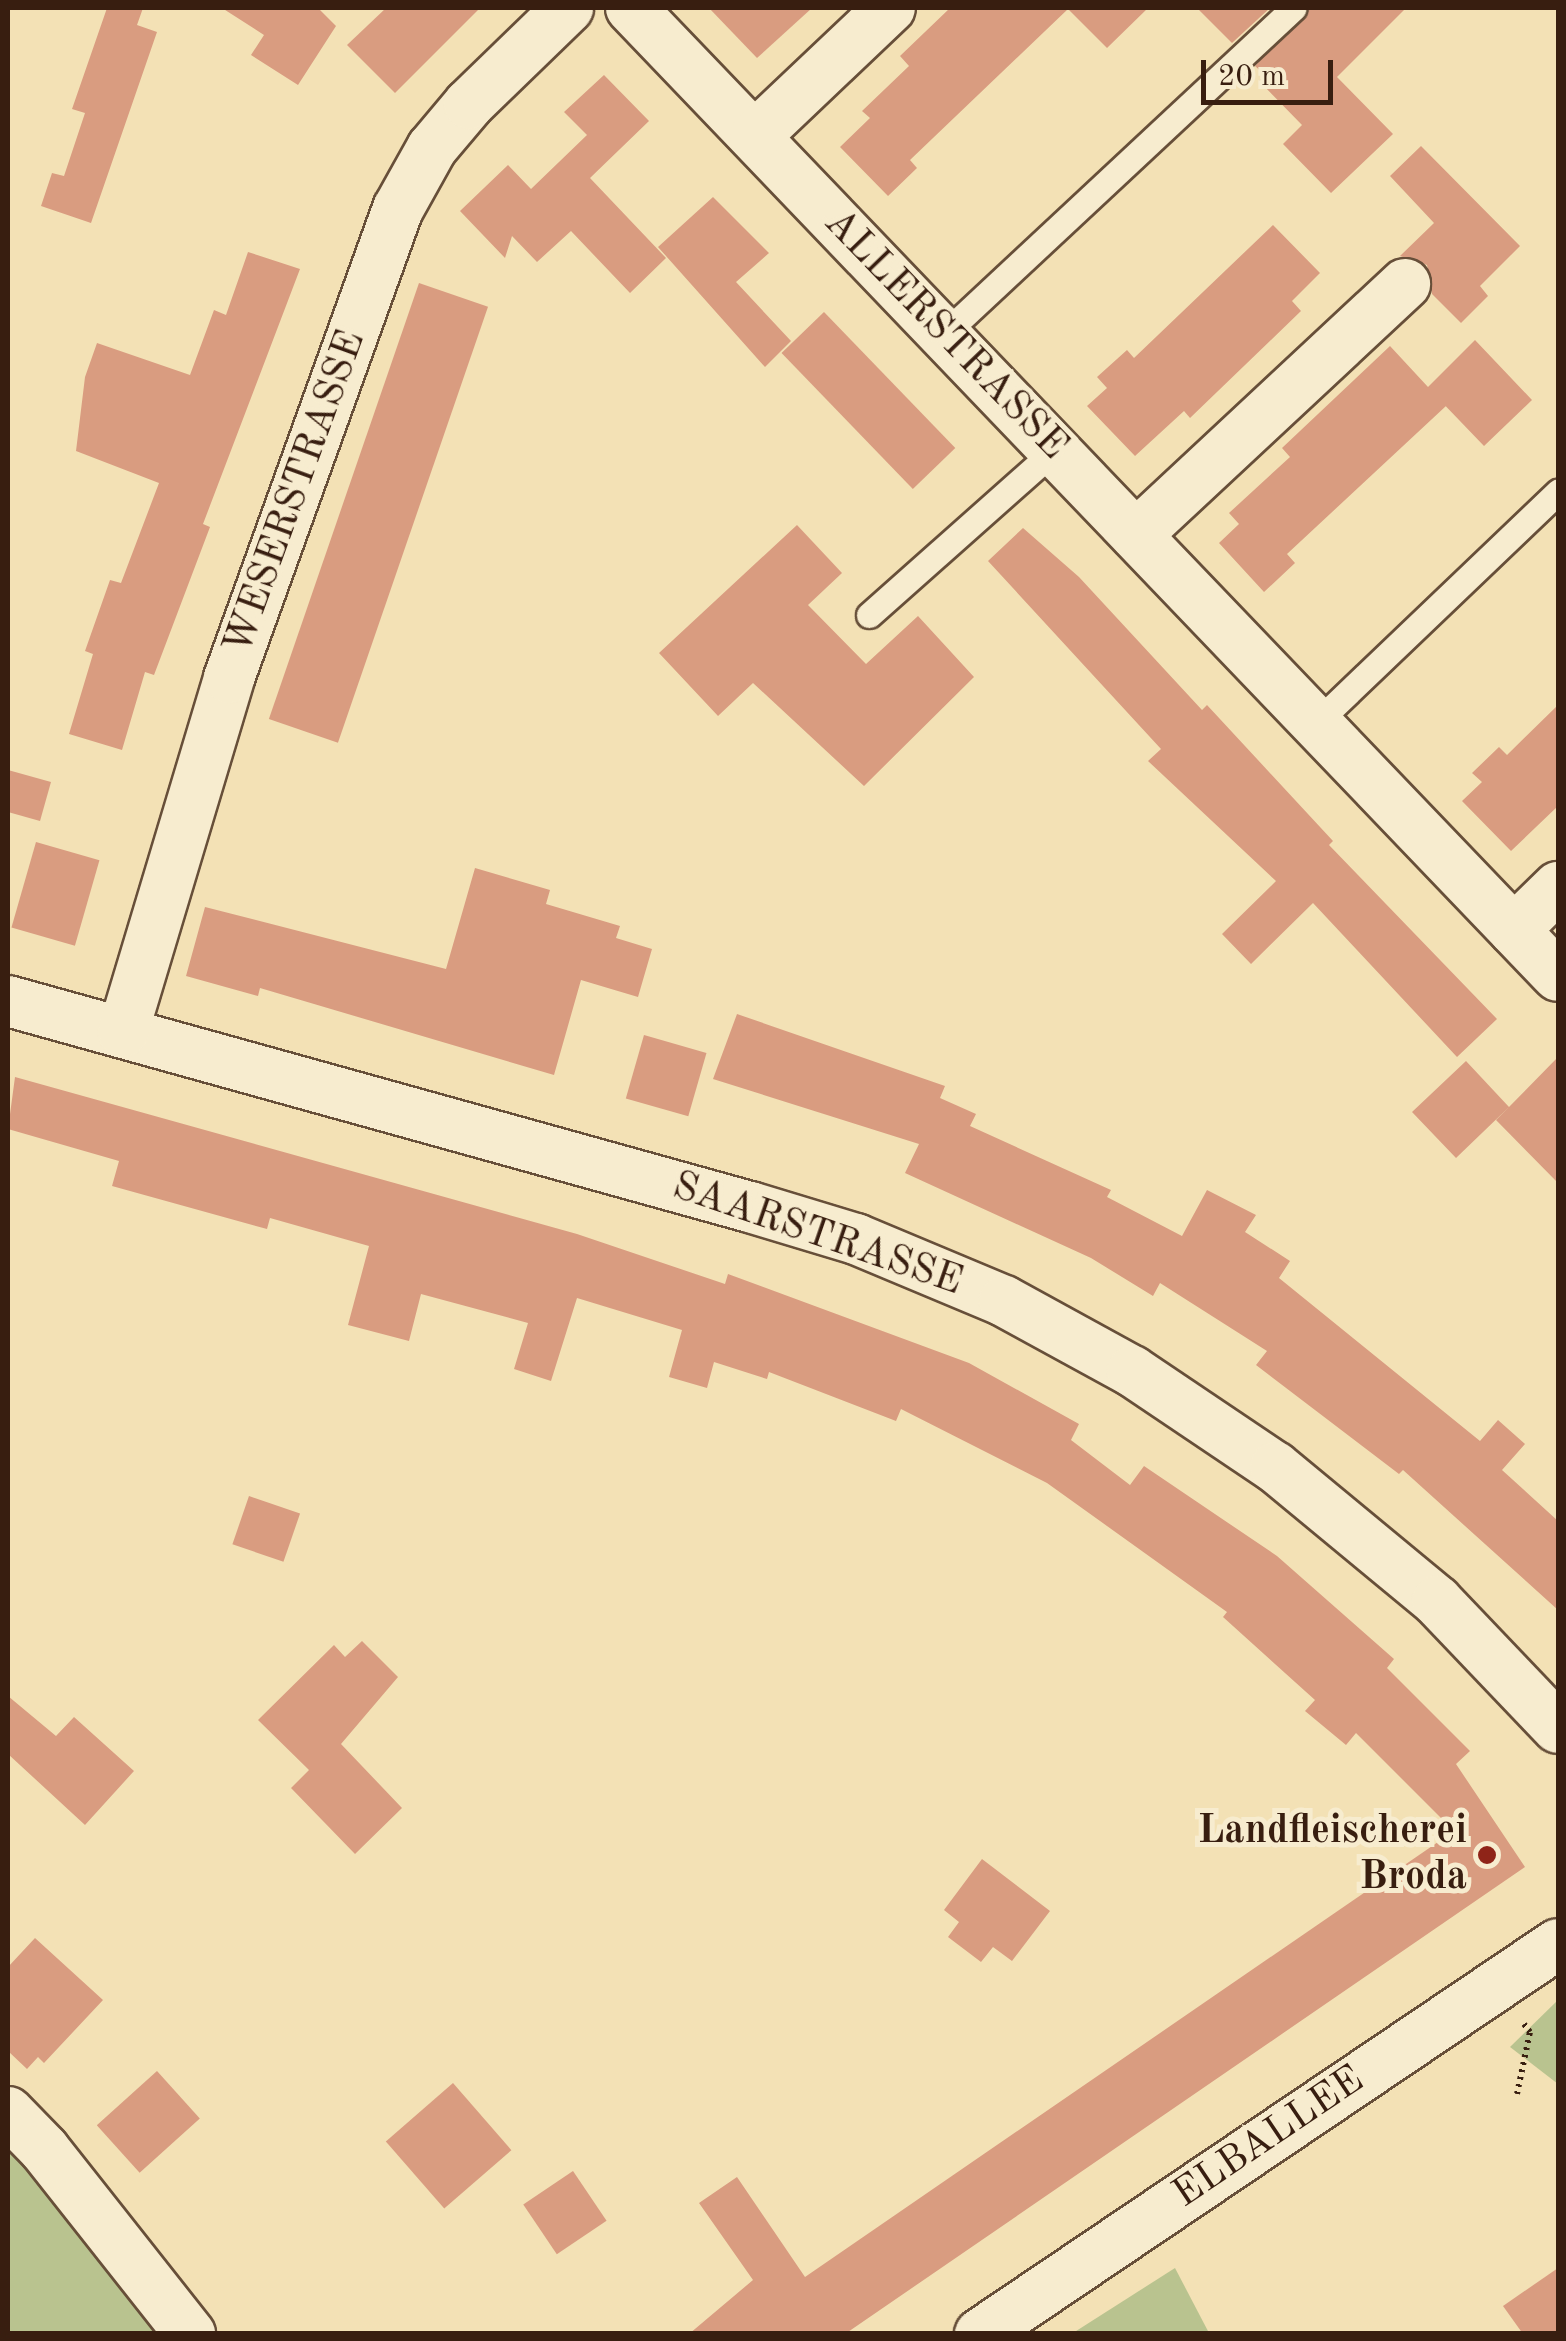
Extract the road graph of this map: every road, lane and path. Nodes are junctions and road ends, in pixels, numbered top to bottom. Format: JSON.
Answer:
{"nodes":[{"id":1,"x":568,"y":8,"type":"edge"},
{"id":2,"x":632,"y":8,"type":"edge"},
{"id":3,"x":890,"y":8,"type":"edge"},
{"id":4,"x":1293,"y":8,"type":"edge"},
{"id":5,"x":755,"y":136,"type":"junction"},
{"id":6,"x":1404,"y":284,"type":"dead end"},
{"id":7,"x":944,"y":334,"type":"junction"},
{"id":8,"x":1055,"y":450,"type":"junction"},
{"id":9,"x":1558,"y":492,"type":"edge"},
{"id":10,"x":1136,"y":535,"type":"junction"},
{"id":11,"x":869,"y":614,"type":"dead end"},
{"id":12,"x":1316,"y":723,"type":"junction"},
{"id":13,"x":1558,"y":887,"type":"edge"},
{"id":14,"x":1514,"y":930,"type":"junction"},
{"id":15,"x":1558,"y":976,"type":"edge"},
{"id":16,"x":8,"y":1001,"type":"edge"},
{"id":17,"x":122,"y":1032,"type":"junction"},
{"id":18,"x":1558,"y":1728,"type":"edge"},
{"id":19,"x":1558,"y":1944,"type":"edge"},
{"id":20,"x":1497,"y":1986,"type":"junction"},
{"id":21,"x":1517,"y":2094,"type":"dead end"},
{"id":22,"x":8,"y":2112,"type":"edge"},
{"id":23,"x":190,"y":2334,"type":"edge"},
{"id":24,"x":980,"y":2334,"type":"edge"}],
"edges":[{"from":1,"to":17,"type":"street","name":"WESERSTRASSE"},
{"from":2,"to":5,"type":"street","name":"ALLERSTRASSE"},
{"from":3,"to":5,"type":"street"},
{"from":4,"to":7,"type":"lane"},
{"from":5,"to":7,"type":"street","name":"ALLERSTRASSE"},
{"from":6,"to":10,"type":"street"},
{"from":7,"to":8,"type":"street","name":"ALLERSTRASSE"},
{"from":8,"to":10,"type":"street","name":"ALLERSTRASSE"},
{"from":8,"to":11,"type":"lane"},
{"from":9,"to":12,"type":"lane"},
{"from":10,"to":12,"type":"street","name":"ALLERSTRASSE"},
{"from":12,"to":14,"type":"street","name":"ALLERSTRASSE"},
{"from":13,"to":14,"type":"street"},
{"from":14,"to":15,"type":"street","name":"ALLERSTRASSE"},
{"from":16,"to":17,"type":"street","name":"SAARSTRASSE"},
{"from":17,"to":18,"type":"street","name":"SAARSTRASSE"},
{"from":19,"to":20,"type":"street","name":"ELBALLEE"},
{"from":20,"to":21,"type":"path"},
{"from":20,"to":24,"type":"street","name":"ELBALLEE"},
{"from":22,"to":23,"type":"street"}]}
